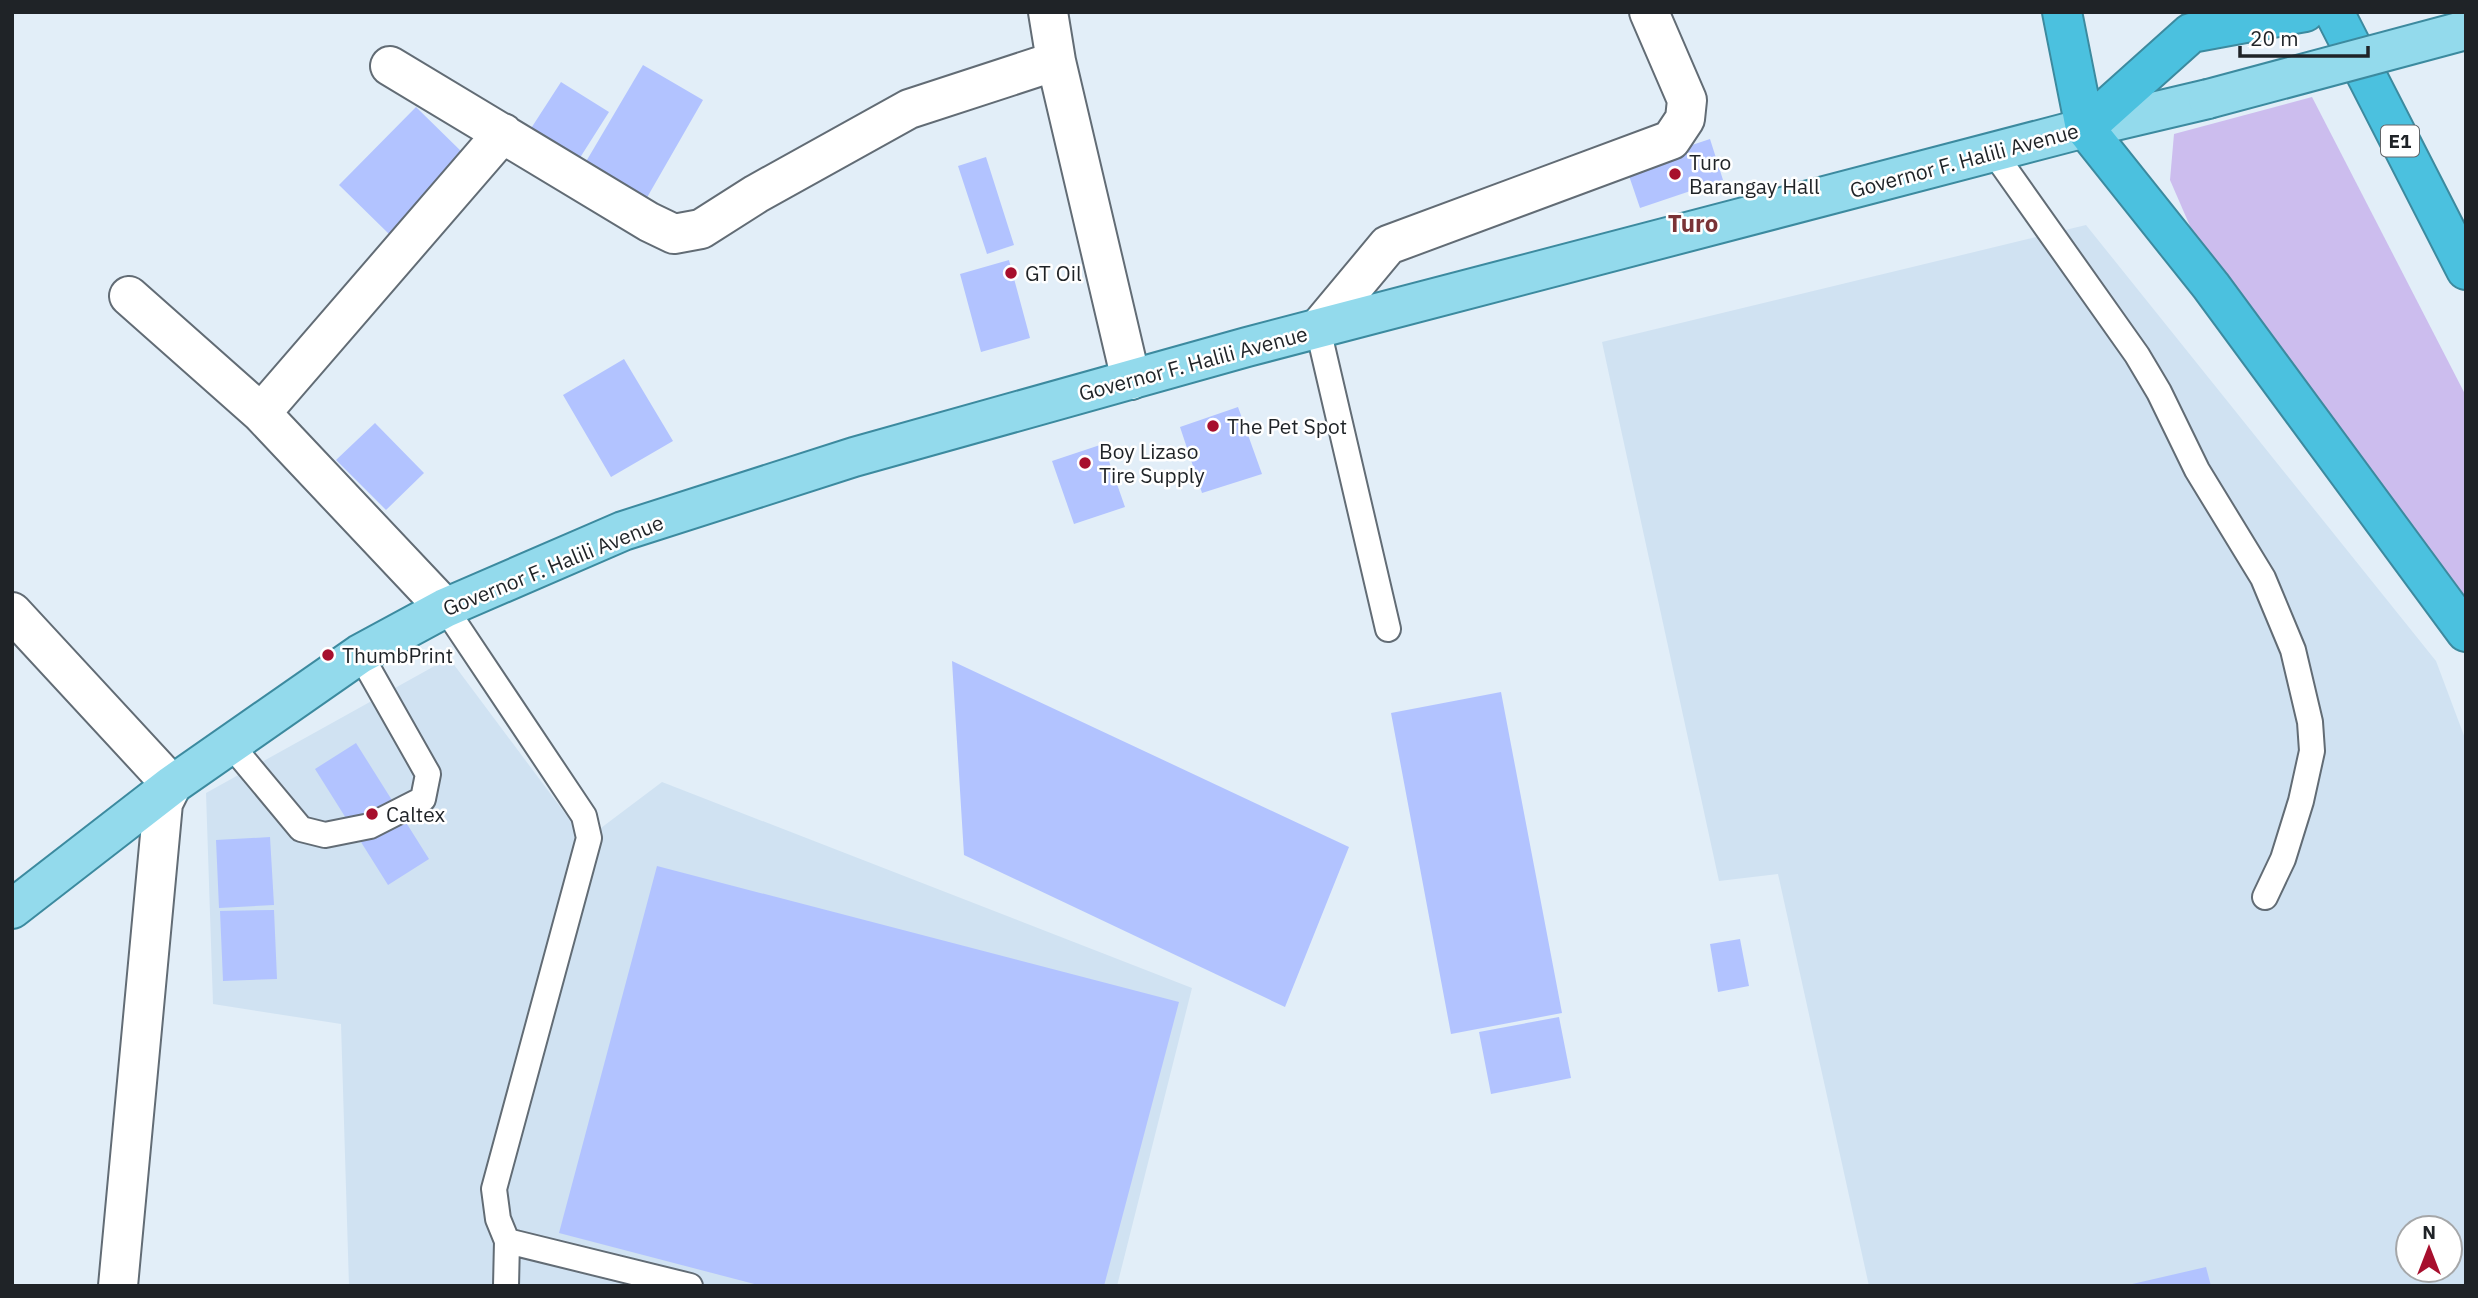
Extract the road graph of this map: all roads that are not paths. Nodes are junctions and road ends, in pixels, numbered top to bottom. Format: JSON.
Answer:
{"nodes":[{"id":1,"x":1048,"y":12,"type":"edge"},
{"id":2,"x":1649,"y":12,"type":"edge"},
{"id":3,"x":2062,"y":12,"type":"edge"},
{"id":4,"x":2334,"y":12,"type":"edge"},
{"id":5,"x":2458,"y":12,"type":"edge"},
{"id":6,"x":2299,"y":14,"type":"edge"},
{"id":7,"x":2466,"y":28,"type":"edge"},
{"id":8,"x":1056,"y":61,"type":"junction"},
{"id":9,"x":390,"y":66,"type":"dead end"},
{"id":10,"x":2085,"y":128,"type":"junction"},
{"id":11,"x":503,"y":133,"type":"junction"},
{"id":12,"x":1994,"y":153,"type":"junction"},
{"id":13,"x":2466,"y":270,"type":"edge"},
{"id":14,"x":130,"y":296,"type":"dead end"},
{"id":15,"x":1318,"y":329,"type":"junction"},
{"id":16,"x":1131,"y":380,"type":"junction"},
{"id":17,"x":261,"y":413,"type":"junction"},
{"id":18,"x":445,"y":608,"type":"junction"},
{"id":19,"x":12,"y":612,"type":"edge"},
{"id":20,"x":1388,"y":629,"type":"dead end"},
{"id":21,"x":2466,"y":632,"type":"edge"},
{"id":22,"x":360,"y":654,"type":"junction"},
{"id":23,"x":231,"y":745,"type":"junction"},
{"id":24,"x":172,"y":785,"type":"junction"},
{"id":25,"x":2264,"y":897,"type":"dead end"},
{"id":26,"x":12,"y":909,"type":"edge"},
{"id":27,"x":507,"y":1241,"type":"junction"},
{"id":28,"x":118,"y":1286,"type":"edge"},
{"id":29,"x":506,"y":1286,"type":"edge"},
{"id":30,"x":690,"y":1286,"type":"edge"}],
"edges":[{"from":1,"to":8,"type":"street"},
{"from":2,"to":15,"type":"street"},
{"from":3,"to":10,"type":"highway"},
{"from":4,"to":13,"type":"highway","number":"E1"},
{"from":5,"to":7,"type":"highway"},
{"from":6,"to":10,"type":"highway"},
{"from":7,"to":10,"type":"main road","name":"Governor F. Halili Avenue","bridge":true},
{"from":8,"to":11,"type":"street"},
{"from":8,"to":16,"type":"street"},
{"from":9,"to":11,"type":"street"},
{"from":10,"to":12,"type":"main road","name":"Governor F. Halili Avenue"},
{"from":10,"to":21,"type":"highway"},
{"from":11,"to":17,"type":"street"},
{"from":12,"to":15,"type":"main road","name":"Governor F. Halili Avenue"},
{"from":12,"to":25,"type":"lane"},
{"from":14,"to":17,"type":"street"},
{"from":15,"to":16,"type":"main road","name":"Governor F. Halili Avenue"},
{"from":15,"to":20,"type":"lane"},
{"from":16,"to":18,"type":"main road","name":"Governor F. Halili Avenue"},
{"from":17,"to":18,"type":"street"},
{"from":18,"to":22,"type":"main road","name":"Governor F. Halili Avenue"},
{"from":18,"to":27,"type":"lane"},
{"from":19,"to":24,"type":"street"},
{"from":22,"to":23,"type":"main road","name":"Governor F. Halili Avenue"},
{"from":22,"to":23,"type":"lane"},
{"from":23,"to":24,"type":"main road","name":"Governor F. Halili Avenue"},
{"from":24,"to":26,"type":"main road","name":"Governor F. Halili Avenue"},
{"from":24,"to":28,"type":"street"},
{"from":27,"to":29,"type":"lane"},
{"from":27,"to":30,"type":"lane"}]}
